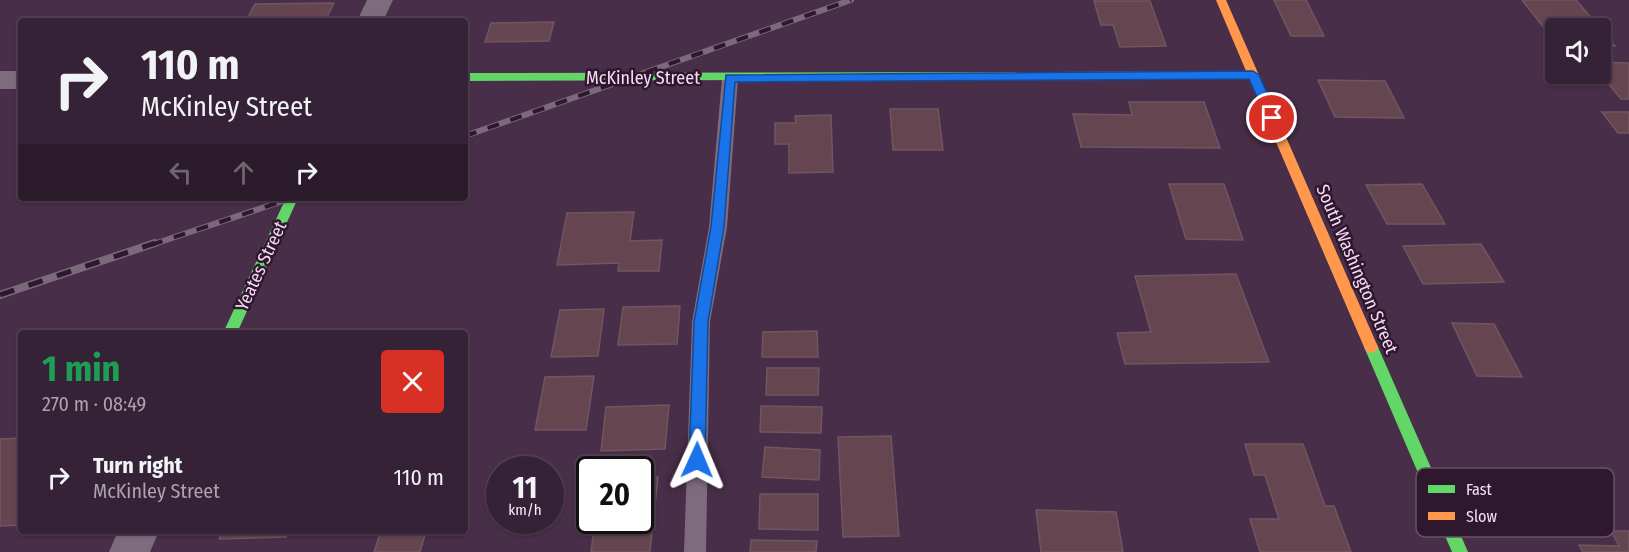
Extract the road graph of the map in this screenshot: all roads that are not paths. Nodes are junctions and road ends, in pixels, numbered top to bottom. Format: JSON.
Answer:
{"nodes":[{"id":1,"x":380,"y":0,"type":"edge"},
{"id":2,"x":1221,"y":0,"type":"edge"},
{"id":3,"x":371,"y":18,"type":"edge"},
{"id":4,"x":1253,"y":75,"type":"junction"},
{"id":5,"x":468,"y":77,"type":"edge"},
{"id":6,"x":730,"y":78,"type":"junction"},
{"id":7,"x":0,"y":80,"type":"edge"},
{"id":8,"x":18,"y":80,"type":"edge"},
{"id":9,"x":291,"y":201,"type":"edge"},
{"id":10,"x":231,"y":330,"type":"edge"},
{"id":11,"x":1424,"y":468,"type":"edge"},
{"id":12,"x":138,"y":534,"type":"edge"},
{"id":13,"x":1453,"y":537,"type":"edge"},
{"id":14,"x":129,"y":552,"type":"edge"},
{"id":15,"x":695,"y":552,"type":"edge"},
{"id":16,"x":1460,"y":552,"type":"edge"}],
"edges":[{"from":1,"to":3,"type":"street"},
{"from":2,"to":4,"type":"street","name":"South Washington Street"},
{"from":4,"to":6,"type":"street","name":"McKinley Street"},
{"from":4,"to":11,"type":"street","name":"South Washington Street"},
{"from":5,"to":6,"type":"street","name":"McKinley Street"},
{"from":6,"to":15,"type":"lane"},
{"from":7,"to":8,"type":"street"},
{"from":9,"to":10,"type":"street","name":"Yeates Street"},
{"from":12,"to":14,"type":"street"},
{"from":13,"to":16,"type":"street","name":"South Washington Street"}]}
